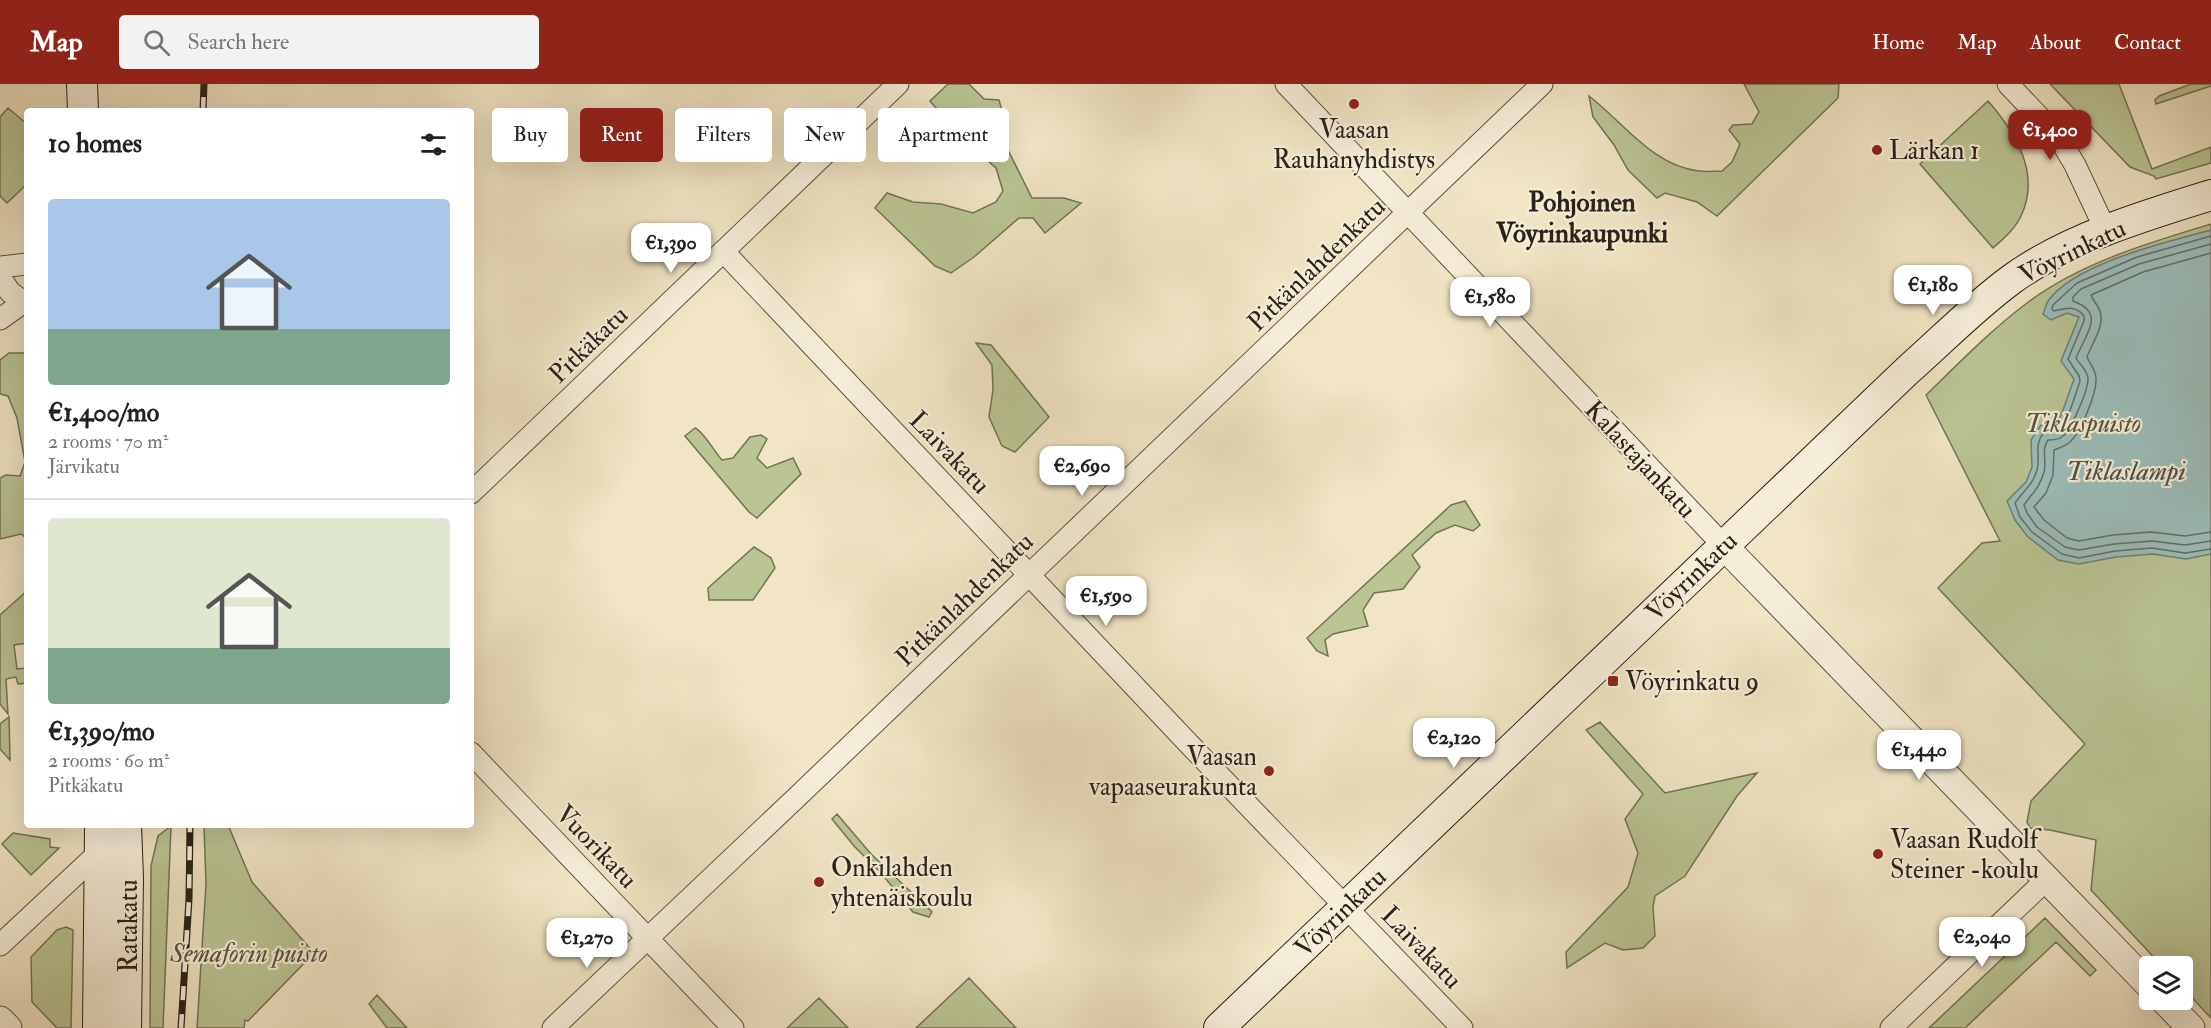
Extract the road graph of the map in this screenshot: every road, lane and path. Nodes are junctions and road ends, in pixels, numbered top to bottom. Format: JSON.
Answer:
{"nodes":[{"id":1,"x":898,"y":84,"type":"edge"},
{"id":2,"x":1286,"y":84,"type":"edge"},
{"id":3,"x":1542,"y":84,"type":"edge"},
{"id":4,"x":2008,"y":84,"type":"edge"},
{"id":5,"x":2211,"y":195,"type":"edge"},
{"id":6,"x":1408,"y":213,"type":"junction"},
{"id":7,"x":2106,"y":231,"type":"junction"},
{"id":8,"x":723,"y":251,"type":"junction"},
{"id":9,"x":24,"y":264,"type":"edge"},
{"id":10,"x":0,"y":267,"type":"edge"},
{"id":11,"x":0,"y":277,"type":"edge"},
{"id":12,"x":24,"y":301,"type":"edge"},
{"id":13,"x":24,"y":303,"type":"edge"},
{"id":14,"x":0,"y":319,"type":"edge"},
{"id":15,"x":474,"y":490,"type":"edge"},
{"id":16,"x":1723,"y":545,"type":"junction"},
{"id":17,"x":1029,"y":574,"type":"junction"},
{"id":18,"x":474,"y":756,"type":"edge"},
{"id":19,"x":116,"y":831,"type":"edge"},
{"id":20,"x":2046,"y":880,"type":"junction"},
{"id":21,"x":1346,"y":906,"type":"junction"},
{"id":22,"x":647,"y":938,"type":"junction"},
{"id":23,"x":0,"y":945,"type":"edge"},
{"id":24,"x":2139,"y":975,"type":"edge"},
{"id":25,"x":2174,"y":1010,"type":"edge"},
{"id":26,"x":0,"y":1020,"type":"edge"},
{"id":27,"x":8,"y":1028,"type":"edge"},
{"id":28,"x":98,"y":1028,"type":"edge"},
{"id":29,"x":126,"y":1028,"type":"edge"},
{"id":30,"x":553,"y":1028,"type":"edge"},
{"id":31,"x":733,"y":1028,"type":"edge"},
{"id":32,"x":1218,"y":1028,"type":"edge"},
{"id":33,"x":1462,"y":1028,"type":"edge"},
{"id":34,"x":1891,"y":1028,"type":"edge"},
{"id":35,"x":2191,"y":1028,"type":"edge"}],
"edges":[{"from":1,"to":8,"type":"street","name":"Pitkäkatu"},
{"from":2,"to":6,"type":"street","name":"Kalastajankatu"},
{"from":3,"to":6,"type":"street","name":"Pitkänlahdenkatu"},
{"from":4,"to":7,"type":"street"},
{"from":5,"to":7,"type":"main road","name":"Vöyrinkatu"},
{"from":6,"to":16,"type":"street","name":"Kalastajankatu"},
{"from":6,"to":17,"type":"street","name":"Pitkänlahdenkatu"},
{"from":7,"to":16,"type":"main road","name":"Vöyrinkatu"},
{"from":8,"to":15,"type":"street","name":"Pitkäkatu"},
{"from":8,"to":17,"type":"street","name":"Laivakatu"},
{"from":9,"to":10,"type":"street"},
{"from":11,"to":12,"type":"street"},
{"from":13,"to":14,"type":"street"},
{"from":16,"to":20,"type":"street","name":"Kalastajankatu"},
{"from":16,"to":21,"type":"main road","name":"Vöyrinkatu"},
{"from":17,"to":21,"type":"street","name":"Laivakatu"},
{"from":17,"to":22,"type":"street","name":"Pitkänlahdenkatu"},
{"from":18,"to":22,"type":"street","name":"Vuorikatu"},
{"from":19,"to":23,"type":"street"},
{"from":19,"to":28,"type":"main road","name":"Ratakatu"},
{"from":19,"to":29,"type":"main road","name":"Ratakatu"},
{"from":20,"to":24,"type":"street","name":"Kalastajankatu"},
{"from":20,"to":34,"type":"street"},
{"from":21,"to":32,"type":"main road","name":"Vöyrinkatu"},
{"from":21,"to":33,"type":"street","name":"Laivakatu"},
{"from":22,"to":30,"type":"street","name":"Pitkänlahdenkatu"},
{"from":22,"to":31,"type":"street","name":"Vuorikatu"},
{"from":25,"to":35,"type":"street"},
{"from":26,"to":27,"type":"street"}]}
